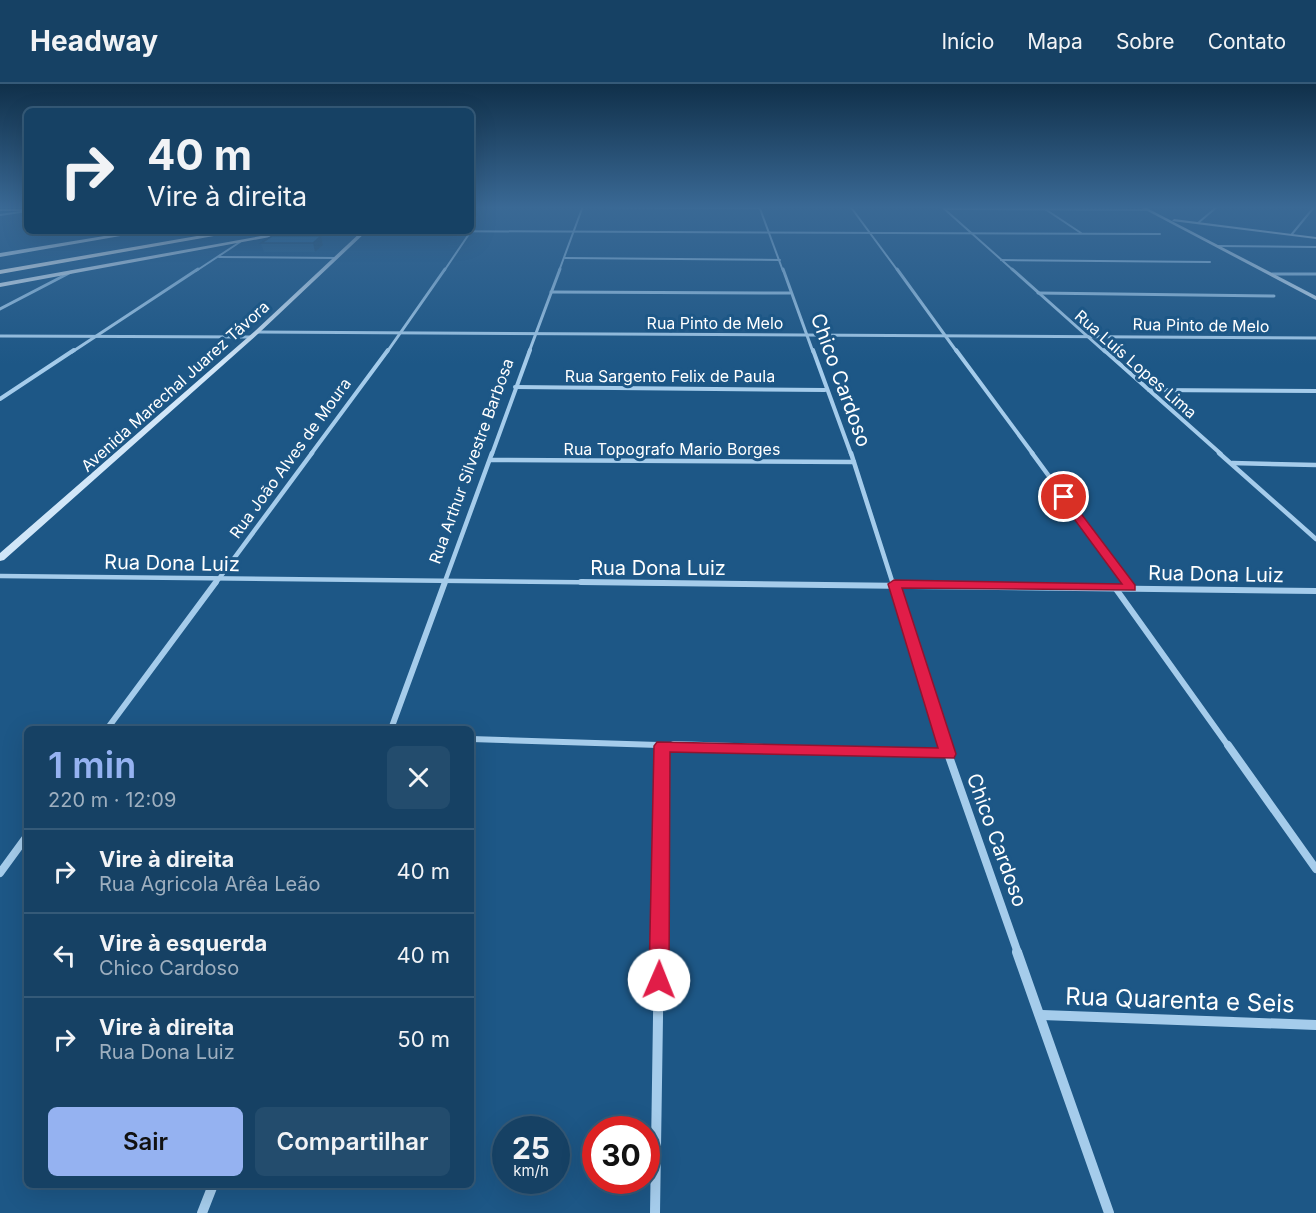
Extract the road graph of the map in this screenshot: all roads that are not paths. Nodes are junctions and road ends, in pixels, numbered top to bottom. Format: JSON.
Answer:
{"nodes":[{"id":1,"x":565,"y":258,"type":"edge"},
{"id":2,"x":31,"y":259,"type":"edge"},
{"id":3,"x":77,"y":259,"type":"edge"},
{"id":4,"x":146,"y":259,"type":"edge"},
{"id":5,"x":216,"y":259,"type":"edge"},
{"id":6,"x":335,"y":259,"type":"edge"},
{"id":7,"x":452,"y":259,"type":"edge"},
{"id":8,"x":639,"y":259,"type":"edge"},
{"id":9,"x":889,"y":259,"type":"edge"},
{"id":10,"x":1242,"y":259,"type":"edge"},
{"id":11,"x":780,"y":260,"type":"joint"},
{"id":12,"x":1001,"y":260,"type":"joint"},
{"id":13,"x":1210,"y":262,"type":"dead end"},
{"id":14,"x":0,"y":264,"type":"edge"},
{"id":15,"x":0,"y":272,"type":"edge"},
{"id":16,"x":71,"y":272,"type":"junction"},
{"id":17,"x":1272,"y":274,"type":"junction"},
{"id":18,"x":1316,"y":274,"type":"edge"},
{"id":19,"x":0,"y":285,"type":"edge"},
{"id":20,"x":552,"y":292,"type":"junction"},
{"id":21,"x":790,"y":293,"type":"junction"},
{"id":22,"x":1037,"y":293,"type":"junction"},
{"id":23,"x":1274,"y":296,"type":"dead end"},
{"id":24,"x":1316,"y":298,"type":"edge"},
{"id":25,"x":0,"y":309,"type":"edge"},
{"id":26,"x":255,"y":334,"type":"junction"},
{"id":27,"x":400,"y":334,"type":"junction"},
{"id":28,"x":537,"y":334,"type":"junction"},
{"id":29,"x":942,"y":334,"type":"junction"},
{"id":30,"x":807,"y":335,"type":"junction"},
{"id":31,"x":0,"y":336,"type":"edge"},
{"id":32,"x":1086,"y":336,"type":"junction"},
{"id":33,"x":96,"y":337,"type":"junction"},
{"id":34,"x":1316,"y":338,"type":"edge"},
{"id":35,"x":515,"y":387,"type":"junction"},
{"id":36,"x":0,"y":390,"type":"edge"},
{"id":37,"x":14,"y":390,"type":"junction"},
{"id":38,"x":825,"y":390,"type":"junction"},
{"id":39,"x":1148,"y":390,"type":"junction"},
{"id":40,"x":1316,"y":391,"type":"edge"},
{"id":41,"x":0,"y":399,"type":"edge"},
{"id":42,"x":491,"y":460,"type":"junction"},
{"id":43,"x":854,"y":462,"type":"junction"},
{"id":44,"x":1232,"y":463,"type":"junction"},
{"id":45,"x":1316,"y":465,"type":"edge"},
{"id":46,"x":1316,"y":539,"type":"edge"},
{"id":47,"x":0,"y":558,"type":"edge"},
{"id":48,"x":0,"y":576,"type":"edge"},
{"id":49,"x":220,"y":579,"type":"junction"},
{"id":50,"x":443,"y":582,"type":"junction"},
{"id":51,"x":894,"y":584,"type":"junction"},
{"id":52,"x":1131,"y":588,"type":"junction"},
{"id":53,"x":1116,"y":589,"type":"junction"},
{"id":54,"x":1316,"y":591,"type":"edge"},
{"id":55,"x":109,"y":726,"type":"edge"},
{"id":56,"x":392,"y":726,"type":"edge"},
{"id":57,"x":474,"y":739,"type":"edge"},
{"id":58,"x":662,"y":746,"type":"junction"},
{"id":59,"x":948,"y":754,"type":"junction"},
{"id":60,"x":24,"y":840,"type":"edge"},
{"id":61,"x":1316,"y":869,"type":"edge"},
{"id":62,"x":0,"y":873,"type":"edge"},
{"id":63,"x":1042,"y":1015,"type":"junction"},
{"id":64,"x":1316,"y":1025,"type":"edge"},
{"id":65,"x":212,"y":1188,"type":"edge"},
{"id":66,"x":202,"y":1213,"type":"edge"},
{"id":67,"x":656,"y":1213,"type":"edge"},
{"id":68,"x":1109,"y":1213,"type":"edge"}],
"edges":[{"from":1,"to":20,"type":"street","name":"Rua Arthur Silvestre Barbosa"},
{"from":2,"to":14,"type":"highway"},
{"from":3,"to":15,"type":"highway"},
{"from":4,"to":16,"type":"main road"},
{"from":5,"to":33,"type":"street"},
{"from":6,"to":26,"type":"street","name":"Avenida Marechal Juarez Távora"},
{"from":7,"to":27,"type":"street","name":"Rua João Alves de Moura"},
{"from":8,"to":11,"type":"street"},
{"from":9,"to":29,"type":"street"},
{"from":10,"to":17,"type":"street"},
{"from":11,"to":21,"type":"street","name":"Chico Cardoso"},
{"from":12,"to":13,"type":"street"},
{"from":12,"to":22,"type":"street","name":"Rua Luís Lopes Lima"},
{"from":16,"to":19,"type":"main road"},
{"from":16,"to":25,"type":"street"},
{"from":17,"to":18,"type":"street"},
{"from":17,"to":24,"type":"street"},
{"from":20,"to":21,"type":"street"},
{"from":20,"to":28,"type":"street","name":"Rua Arthur Silvestre Barbosa"},
{"from":21,"to":30,"type":"street","name":"Chico Cardoso"},
{"from":22,"to":23,"type":"street"},
{"from":22,"to":32,"type":"street","name":"Rua Luís Lopes Lima"},
{"from":26,"to":27,"type":"street","name":"Rua Pinto de Melo"},
{"from":26,"to":33,"type":"street","name":"Rua Pinto de Melo"},
{"from":26,"to":47,"type":"street","name":"Avenida Marechal Juarez Távora"},
{"from":27,"to":28,"type":"street","name":"Rua Pinto de Melo"},
{"from":27,"to":49,"type":"street","name":"Rua João Alves de Moura"},
{"from":28,"to":30,"type":"street","name":"Rua Pinto de Melo"},
{"from":28,"to":35,"type":"street","name":"Rua Arthur Silvestre Barbosa"},
{"from":29,"to":30,"type":"street","name":"Rua Pinto de Melo"},
{"from":29,"to":32,"type":"street","name":"Rua Pinto de Melo"},
{"from":29,"to":52,"type":"street"},
{"from":30,"to":38,"type":"street","name":"Chico Cardoso"},
{"from":31,"to":33,"type":"street","name":"Rua Pinto de Melo"},
{"from":32,"to":34,"type":"street","name":"Rua Pinto de Melo"},
{"from":32,"to":39,"type":"street","name":"Rua Luís Lopes Lima"},
{"from":33,"to":37,"type":"street"},
{"from":35,"to":38,"type":"street","name":"Rua Sargento Felix de Paula"},
{"from":35,"to":42,"type":"street","name":"Rua Arthur Silvestre Barbosa"},
{"from":36,"to":37,"type":"street"},
{"from":37,"to":41,"type":"street"},
{"from":38,"to":43,"type":"street","name":"Chico Cardoso"},
{"from":39,"to":40,"type":"street"},
{"from":39,"to":44,"type":"street","name":"Rua Luís Lopes Lima"},
{"from":42,"to":43,"type":"street","name":"Rua Topografo Mario Borges"},
{"from":42,"to":50,"type":"street","name":"Rua Arthur Silvestre Barbosa"},
{"from":43,"to":51,"type":"street","name":"Chico Cardoso"},
{"from":44,"to":45,"type":"street"},
{"from":44,"to":46,"type":"street","name":"Rua Luís Lopes Lima"},
{"from":48,"to":49,"type":"street","name":"Rua Dona Luiz"},
{"from":49,"to":50,"type":"street","name":"Rua Dona Luiz"},
{"from":49,"to":55,"type":"street","name":"Rua João Alves de Moura"},
{"from":50,"to":51,"type":"street","name":"Rua Dona Luiz"},
{"from":50,"to":56,"type":"street","name":"Rua Arthur Silvestre Barbosa"},
{"from":51,"to":53,"type":"street","name":"Rua Dona Luiz"},
{"from":51,"to":59,"type":"street","name":"Chico Cardoso"},
{"from":52,"to":53,"type":"street","name":"Rua Dona Luiz"},
{"from":52,"to":54,"type":"street","name":"Rua Dona Luiz"},
{"from":53,"to":61,"type":"street"},
{"from":57,"to":58,"type":"street"},
{"from":58,"to":59,"type":"street"},
{"from":58,"to":67,"type":"street"},
{"from":59,"to":63,"type":"street","name":"Chico Cardoso"},
{"from":60,"to":62,"type":"street"},
{"from":63,"to":64,"type":"street","name":"Rua Quarenta e Seis"},
{"from":63,"to":68,"type":"street","name":"Chico Cardoso"},
{"from":65,"to":66,"type":"street"}]}
